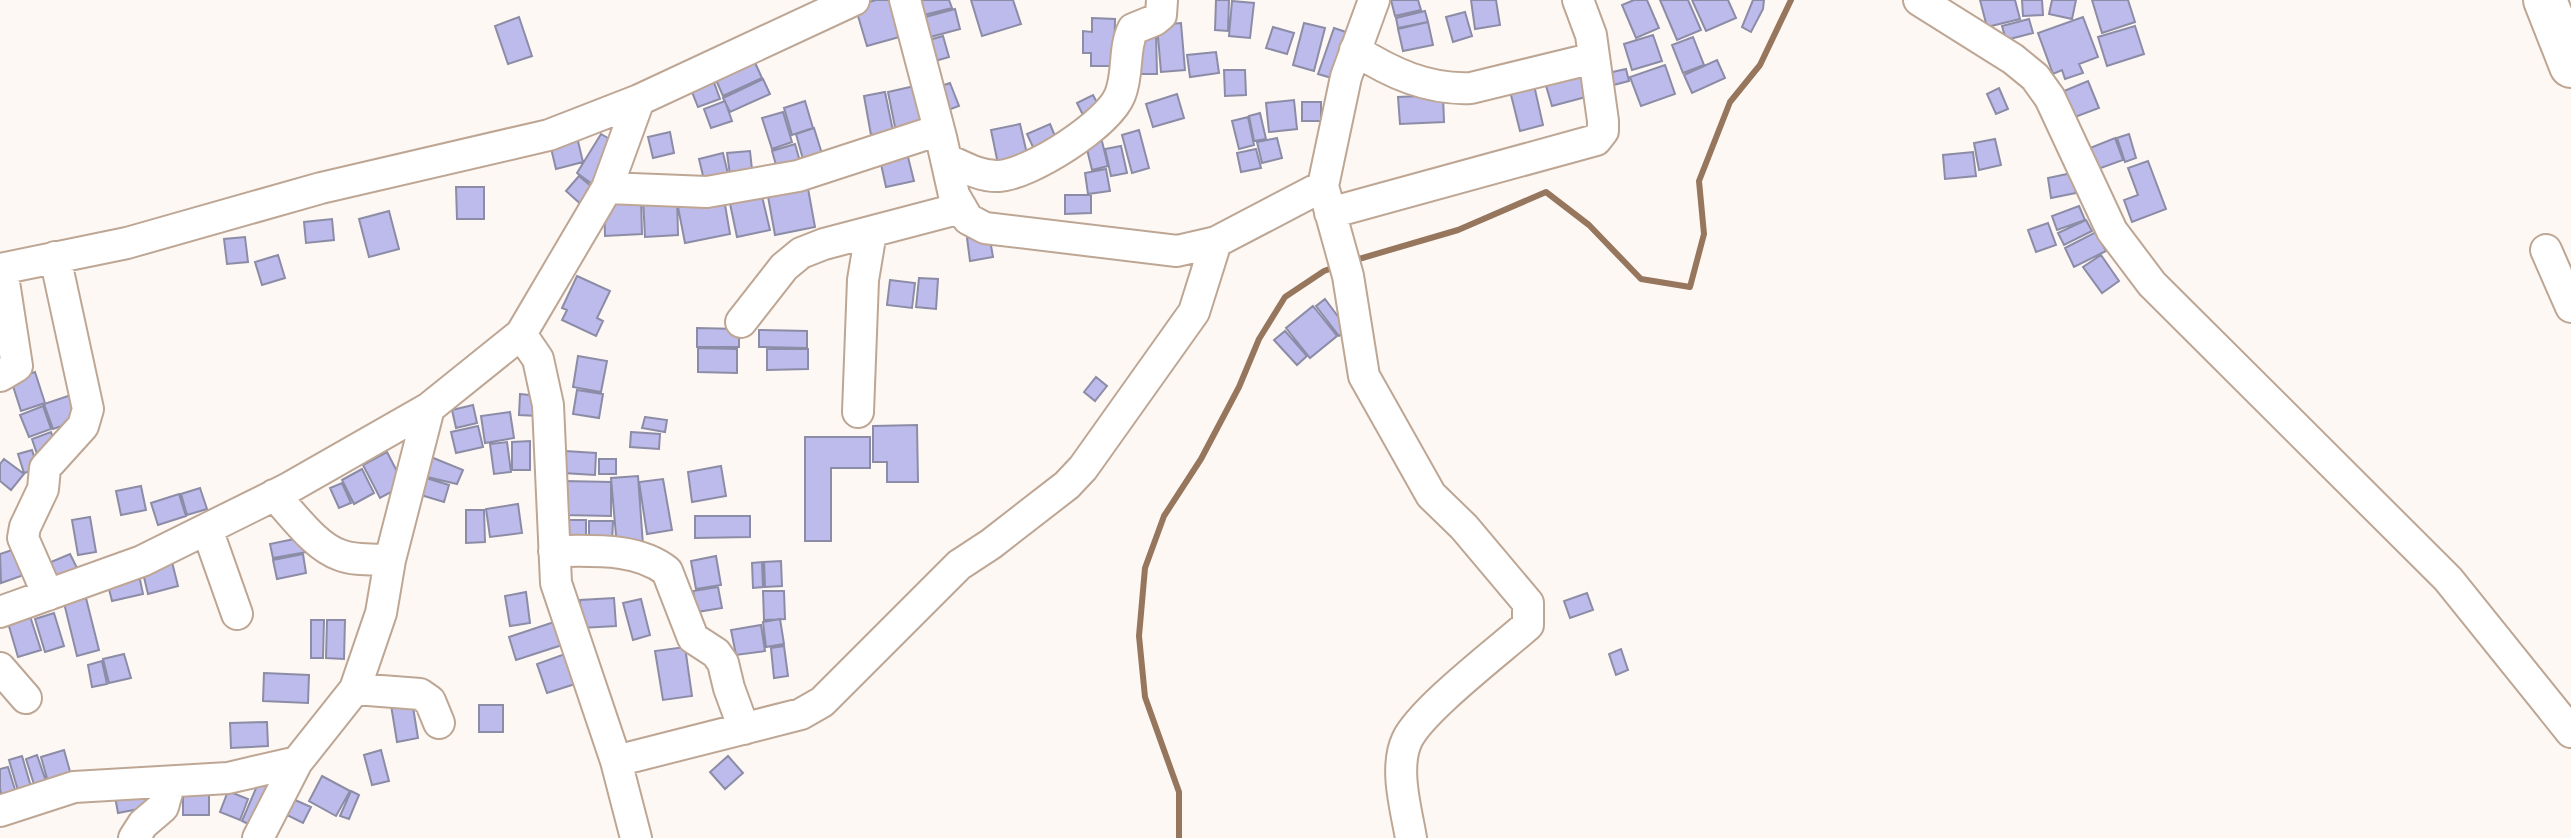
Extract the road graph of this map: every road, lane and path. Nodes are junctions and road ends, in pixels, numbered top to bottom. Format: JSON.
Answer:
{"nodes":[{"id":1,"x":854,"y":0,"type":"edge"},
{"id":2,"x":905,"y":0,"type":"edge"},
{"id":3,"x":1162,"y":0,"type":"edge"},
{"id":4,"x":1374,"y":0,"type":"edge"},
{"id":5,"x":1578,"y":0,"type":"edge"},
{"id":6,"x":1919,"y":0,"type":"edge"},
{"id":7,"x":2545,"y":0,"type":"edge"},
{"id":8,"x":1355,"y":50,"type":"junction"},
{"id":9,"x":1594,"y":58,"type":"junction"},
{"id":10,"x":2571,"y":66,"type":"edge"},
{"id":11,"x":639,"y":100,"type":"junction"},
{"id":12,"x":942,"y":144,"type":"junction"},
{"id":13,"x":607,"y":188,"type":"junction"},
{"id":14,"x":961,"y":208,"type":"junction"},
{"id":15,"x":1329,"y":210,"type":"junction"},
{"id":16,"x":871,"y":232,"type":"junction"},
{"id":17,"x":1216,"y":242,"type":"junction"},
{"id":18,"x":2546,"y":250,"type":"dead end"},
{"id":19,"x":55,"y":257,"type":"junction"},
{"id":20,"x":1,"y":269,"type":"edge"},
{"id":21,"x":2571,"y":307,"type":"edge"},
{"id":22,"x":741,"y":322,"type":"dead end"},
{"id":23,"x":521,"y":334,"type":"junction"},
{"id":24,"x":0,"y":376,"type":"edge"},
{"id":25,"x":429,"y":408,"type":"junction"},
{"id":26,"x":858,"y":412,"type":"dead end"},
{"id":27,"x":274,"y":495,"type":"junction"},
{"id":28,"x":207,"y":529,"type":"junction"},
{"id":29,"x":554,"y":551,"type":"junction"},
{"id":30,"x":390,"y":560,"type":"junction"},
{"id":31,"x":48,"y":595,"type":"junction"},
{"id":32,"x":0,"y":612,"type":"edge"},
{"id":33,"x":237,"y":614,"type":"dead end"},
{"id":34,"x":0,"y":668,"type":"edge"},
{"id":35,"x":355,"y":689,"type":"junction"},
{"id":36,"x":26,"y":698,"type":"dead end"},
{"id":37,"x":439,"y":723,"type":"dead end"},
{"id":38,"x":744,"y":729,"type":"junction"},
{"id":39,"x":2571,"y":732,"type":"edge"},
{"id":40,"x":616,"y":761,"type":"junction"},
{"id":41,"x":297,"y":762,"type":"junction"},
{"id":42,"x":170,"y":782,"type":"junction"},
{"id":43,"x":0,"y":811,"type":"edge"},
{"id":44,"x":134,"y":838,"type":"edge"},
{"id":45,"x":258,"y":838,"type":"edge"},
{"id":46,"x":636,"y":838,"type":"edge"},
{"id":47,"x":1411,"y":838,"type":"edge"}],
"edges":[{"from":1,"to":11,"type":"street"},
{"from":2,"to":12,"type":"street"},
{"from":3,"to":12,"type":"street"},
{"from":4,"to":8,"type":"street"},
{"from":5,"to":9,"type":"street"},
{"from":6,"to":39,"type":"street"},
{"from":7,"to":10,"type":"highway"},
{"from":8,"to":9,"type":"street"},
{"from":8,"to":15,"type":"street"},
{"from":9,"to":15,"type":"street"},
{"from":11,"to":13,"type":"street"},
{"from":11,"to":19,"type":"street"},
{"from":12,"to":13,"type":"street"},
{"from":12,"to":14,"type":"street"},
{"from":13,"to":23,"type":"street"},
{"from":14,"to":16,"type":"street"},
{"from":14,"to":17,"type":"street"},
{"from":15,"to":17,"type":"street"},
{"from":15,"to":47,"type":"street"},
{"from":16,"to":22,"type":"street"},
{"from":16,"to":26,"type":"street"},
{"from":17,"to":38,"type":"street"},
{"from":18,"to":21,"type":"street"},
{"from":19,"to":20,"type":"street"},
{"from":19,"to":31,"type":"street"},
{"from":20,"to":24,"type":"street"},
{"from":23,"to":25,"type":"street"},
{"from":23,"to":29,"type":"street"},
{"from":25,"to":27,"type":"street"},
{"from":25,"to":30,"type":"street"},
{"from":27,"to":28,"type":"street"},
{"from":27,"to":30,"type":"street"},
{"from":28,"to":31,"type":"street"},
{"from":28,"to":33,"type":"street"},
{"from":29,"to":38,"type":"street"},
{"from":29,"to":40,"type":"street"},
{"from":30,"to":35,"type":"street"},
{"from":31,"to":32,"type":"street"},
{"from":34,"to":36,"type":"street"},
{"from":35,"to":37,"type":"street"},
{"from":35,"to":41,"type":"street"},
{"from":38,"to":40,"type":"street"},
{"from":40,"to":46,"type":"street"},
{"from":41,"to":42,"type":"street"},
{"from":41,"to":45,"type":"street"},
{"from":42,"to":43,"type":"street"},
{"from":42,"to":44,"type":"street"}]}
